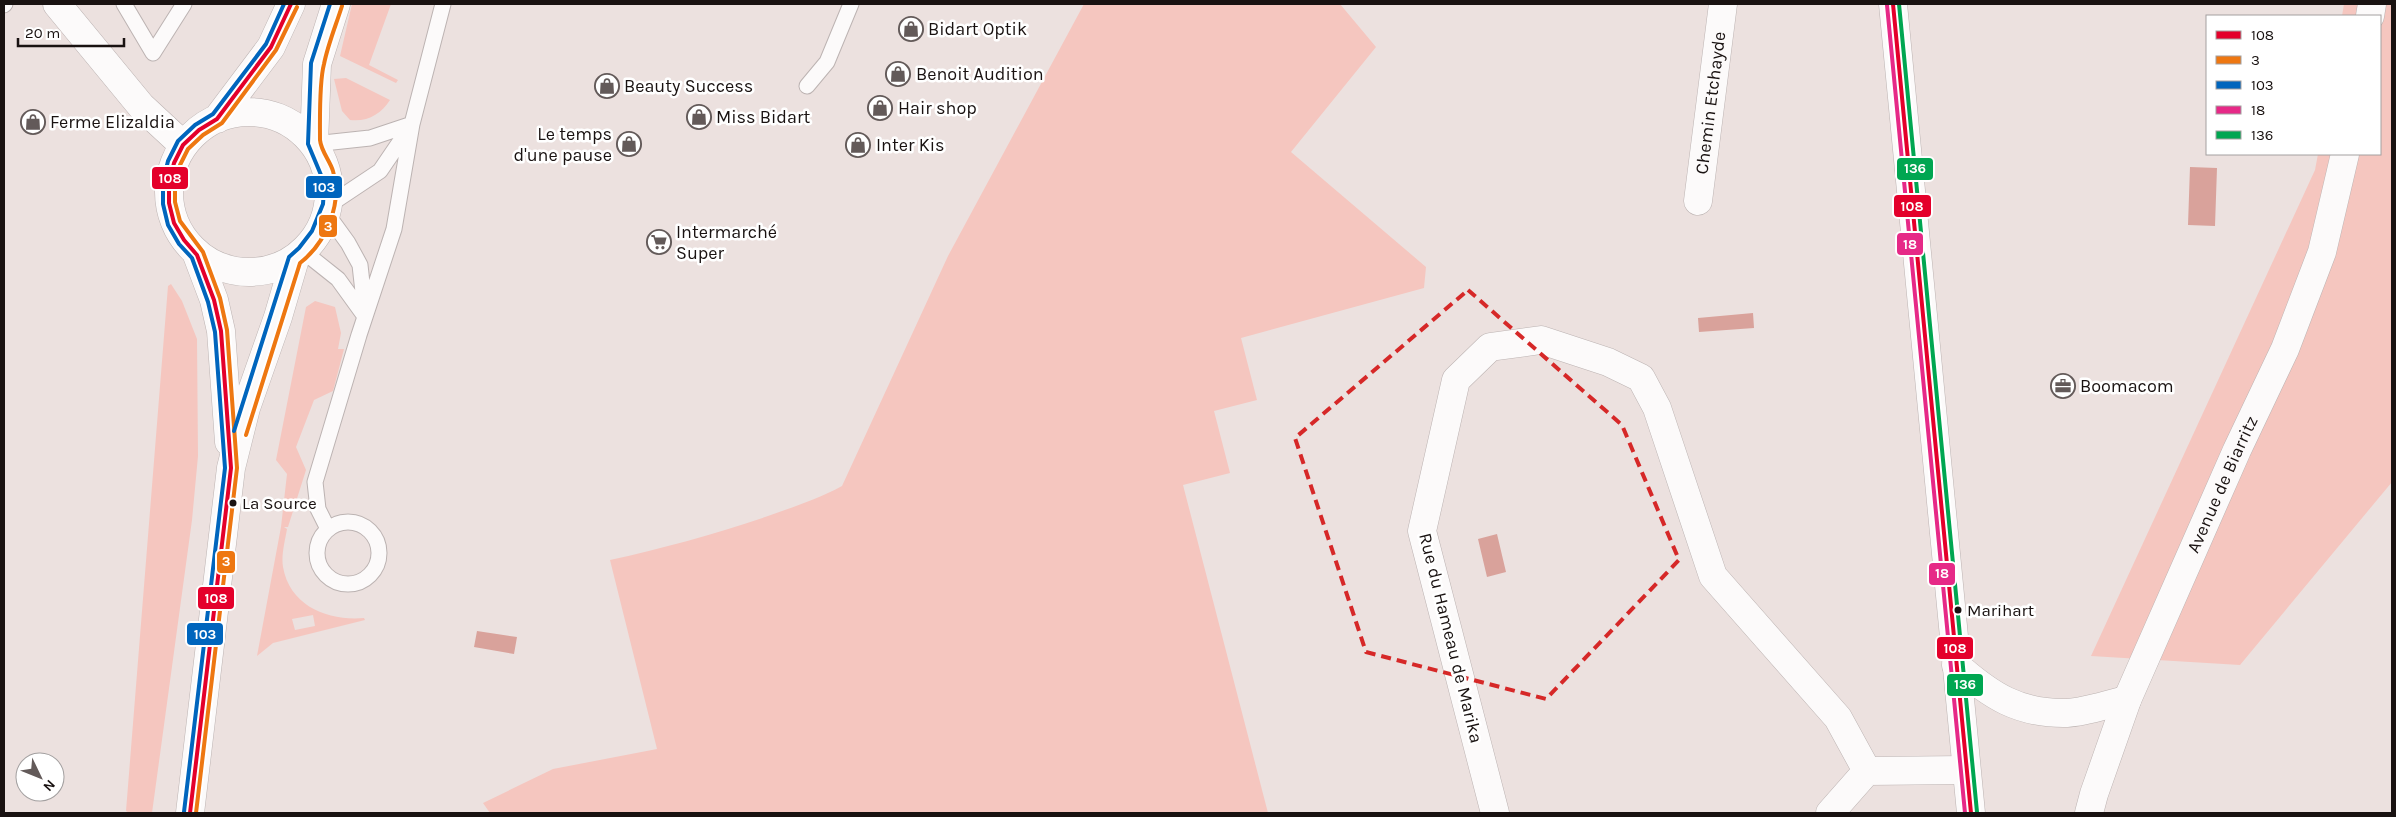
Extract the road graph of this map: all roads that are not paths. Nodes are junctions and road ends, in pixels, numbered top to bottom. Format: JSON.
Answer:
{"nodes":[{"id":1,"x":124,"y":4,"type":"edge"},
{"id":2,"x":184,"y":4,"type":"edge"},
{"id":3,"x":291,"y":4,"type":"edge"},
{"id":4,"x":336,"y":4,"type":"edge"},
{"id":5,"x":443,"y":4,"type":"edge"},
{"id":6,"x":851,"y":4,"type":"edge"},
{"id":7,"x":1723,"y":4,"type":"edge"},
{"id":8,"x":1893,"y":4,"type":"edge"},
{"id":9,"x":62,"y":5,"type":"edge"},
{"id":10,"x":806,"y":86,"type":"dead end"},
{"id":11,"x":217,"y":119,"type":"junction"},
{"id":12,"x":412,"y":124,"type":"junction"},
{"id":13,"x":314,"y":144,"type":"junction"},
{"id":14,"x":183,"y":145,"type":"junction"},
{"id":15,"x":2345,"y":155,"type":"edge"},
{"id":16,"x":1698,"y":201,"type":"dead end"},
{"id":17,"x":328,"y":209,"type":"junction"},
{"id":18,"x":198,"y":255,"type":"junction"},
{"id":19,"x":299,"y":255,"type":"junction"},
{"id":20,"x":365,"y":316,"type":"junction"},
{"id":21,"x":232,"y":468,"type":"junction"},
{"id":22,"x":328,"y":529,"type":"junction"},
{"id":23,"x":1956,"y":665,"type":"junction"},
{"id":24,"x":2127,"y":700,"type":"junction"},
{"id":25,"x":1966,"y":770,"type":"junction"},
{"id":26,"x":1867,"y":771,"type":"junction"},
{"id":27,"x":190,"y":813,"type":"edge"},
{"id":28,"x":1495,"y":813,"type":"edge"},
{"id":29,"x":1830,"y":813,"type":"edge"},
{"id":30,"x":1971,"y":813,"type":"edge"},
{"id":31,"x":2090,"y":813,"type":"edge"}],
"edges":[{"from":1,"to":2,"type":"lane"},
{"from":3,"to":11,"type":"main road"},
{"from":4,"to":13,"type":"main road"},
{"from":5,"to":12,"type":"lane"},
{"from":6,"to":10,"type":"lane"},
{"from":7,"to":16,"type":"main road","name":"Chemin Etchayde"},
{"from":8,"to":23,"type":"main road"},
{"from":9,"to":14,"type":"main road"},
{"from":11,"to":13,"type":"main road"},
{"from":11,"to":14,"type":"main road"},
{"from":12,"to":13,"type":"lane"},
{"from":12,"to":17,"type":"lane"},
{"from":12,"to":20,"type":"lane"},
{"from":13,"to":17,"type":"main road"},
{"from":14,"to":18,"type":"main road"},
{"from":15,"to":24,"type":"main road","name":"Avenue de Biarritz"},
{"from":17,"to":19,"type":"main road"},
{"from":17,"to":20,"type":"lane"},
{"from":18,"to":19,"type":"main road"},
{"from":18,"to":21,"type":"main road"},
{"from":19,"to":20,"type":"lane"},
{"from":19,"to":21,"type":"main road"},
{"from":20,"to":22,"type":"lane"},
{"from":21,"to":27,"type":"main road"},
{"from":22,"to":22,"type":"lane"},
{"from":23,"to":24,"type":"main road"},
{"from":23,"to":25,"type":"main road"},
{"from":24,"to":31,"type":"main road","name":"Avenue de Biarritz"},
{"from":25,"to":26,"type":"main road"},
{"from":25,"to":30,"type":"main road"},
{"from":26,"to":28,"type":"main road","name":"Rue du Hameau de Marika"},
{"from":26,"to":29,"type":"main road"}]}
